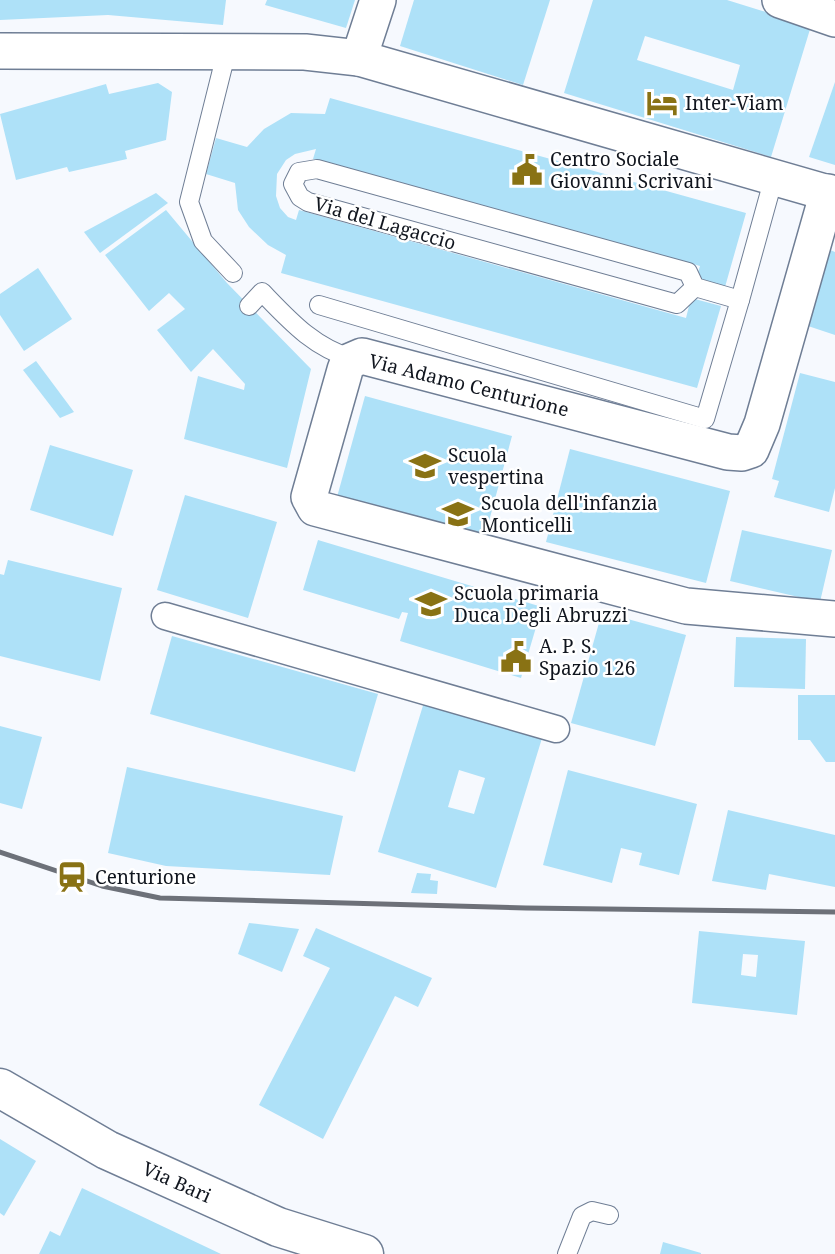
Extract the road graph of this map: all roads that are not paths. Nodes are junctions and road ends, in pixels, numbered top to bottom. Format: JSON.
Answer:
{"nodes":[{"id":1,"x":378,"y":0,"type":"edge"},
{"id":2,"x":780,"y":0,"type":"edge"},
{"id":3,"x":835,"y":19,"type":"edge"},
{"id":4,"x":227,"y":50,"type":"junction"},
{"id":5,"x":0,"y":51,"type":"edge"},
{"id":6,"x":359,"y":58,"type":"junction"},
{"id":7,"x":774,"y":177,"type":"junction"},
{"id":8,"x":831,"y":193,"type":"edge"},
{"id":9,"x":233,"y":273,"type":"dead end"},
{"id":10,"x":695,"y":287,"type":"junction"},
{"id":11,"x":740,"y":300,"type":"junction"},
{"id":12,"x":319,"y":305,"type":"dead end"},
{"id":13,"x":249,"y":306,"type":"dead end"},
{"id":14,"x":353,"y":359,"type":"junction"},
{"id":15,"x":165,"y":616,"type":"dead end"},
{"id":16,"x":835,"y":619,"type":"edge"},
{"id":17,"x":556,"y":729,"type":"dead end"},
{"id":18,"x":0,"y":1088,"type":"edge"},
{"id":19,"x":609,"y":1216,"type":"dead end"},
{"id":20,"x":364,"y":1254,"type":"edge"},
{"id":21,"x":567,"y":1254,"type":"edge"}],
"edges":[{"from":1,"to":6,"type":"street"},
{"from":2,"to":3,"type":"street"},
{"from":4,"to":5,"type":"street"},
{"from":4,"to":6,"type":"street"},
{"from":4,"to":9,"type":"lane"},
{"from":6,"to":7,"type":"street"},
{"from":7,"to":8,"type":"street"},
{"from":7,"to":11,"type":"lane"},
{"from":8,"to":14,"type":"street","name":"Via Adamo Centurione"},
{"from":10,"to":10,"type":"lane","name":"Via del Lagaccio"},
{"from":10,"to":11,"type":"lane","name":"Via del Lagaccio"},
{"from":11,"to":12,"type":"lane"},
{"from":13,"to":14,"type":"lane"},
{"from":14,"to":16,"type":"street","name":"Via Adamo Centurione"},
{"from":15,"to":17,"type":"street"},
{"from":18,"to":20,"type":"street","name":"Via Bari"},
{"from":19,"to":21,"type":"lane"}]}
